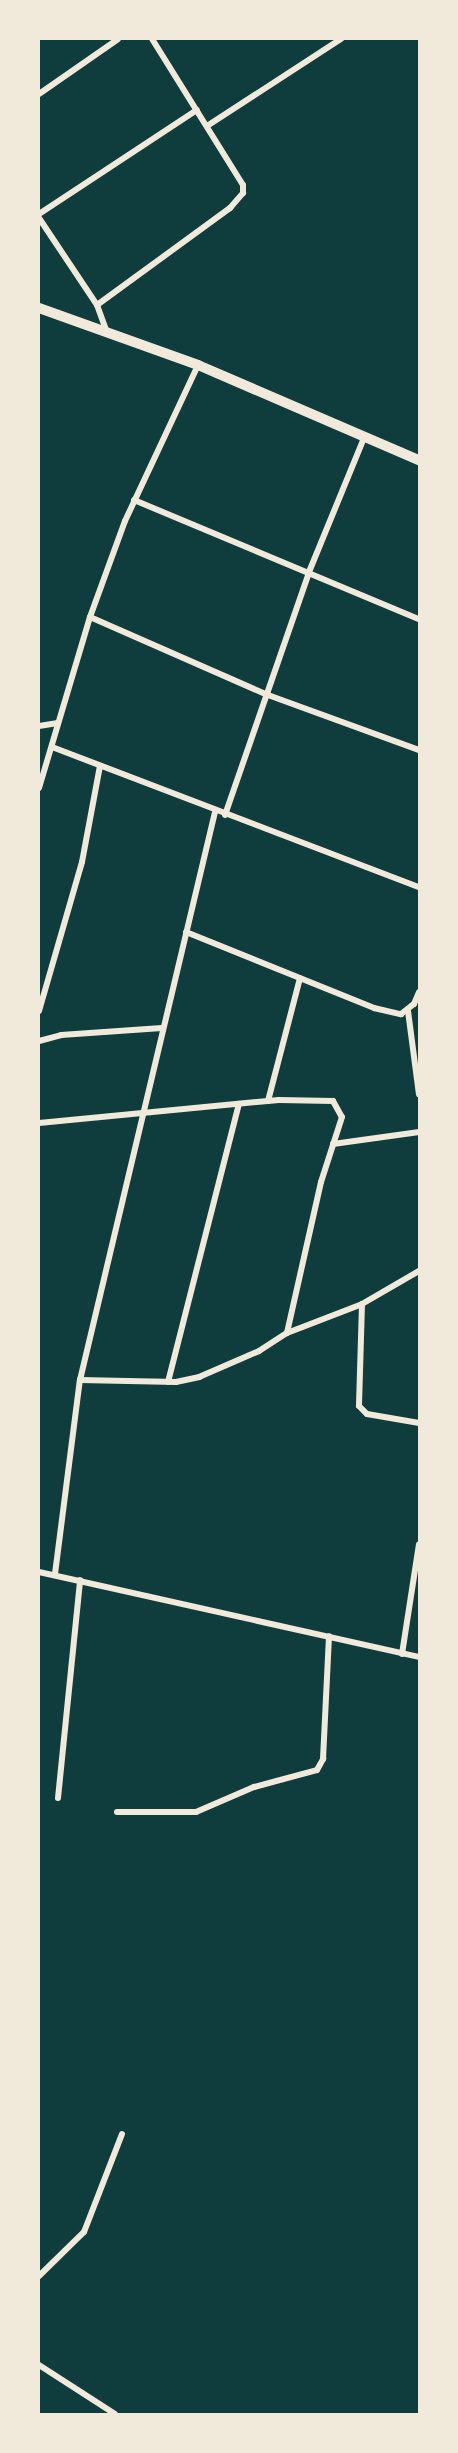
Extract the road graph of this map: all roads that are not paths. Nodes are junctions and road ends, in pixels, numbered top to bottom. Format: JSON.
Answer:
{"nodes":[{"id":1,"x":118,"y":39,"type":"edge"},
{"id":2,"x":152,"y":39,"type":"edge"},
{"id":3,"x":341,"y":39,"type":"edge"},
{"id":4,"x":39,"y":94,"type":"edge"},
{"id":5,"x":197,"y":110,"type":"junction"},
{"id":6,"x":207,"y":126,"type":"junction"},
{"id":7,"x":39,"y":216,"type":"edge"},
{"id":8,"x":97,"y":305,"type":"junction"},
{"id":9,"x":39,"y":308,"type":"edge"},
{"id":10,"x":107,"y":332,"type":"junction"},
{"id":11,"x":198,"y":365,"type":"junction"},
{"id":12,"x":364,"y":438,"type":"junction"},
{"id":13,"x":419,"y":460,"type":"edge"},
{"id":14,"x":134,"y":500,"type":"junction"},
{"id":15,"x":309,"y":572,"type":"junction"},
{"id":16,"x":90,"y":617,"type":"junction"},
{"id":17,"x":419,"y":619,"type":"edge"},
{"id":18,"x":268,"y":695,"type":"junction"},
{"id":19,"x":58,"y":723,"type":"junction"},
{"id":20,"x":39,"y":726,"type":"edge"},
{"id":21,"x":52,"y":747,"type":"junction"},
{"id":22,"x":419,"y":750,"type":"edge"},
{"id":23,"x":100,"y":766,"type":"junction"},
{"id":24,"x":39,"y":788,"type":"edge"},
{"id":25,"x":215,"y":812,"type":"junction"},
{"id":26,"x":225,"y":815,"type":"junction"},
{"id":27,"x":419,"y":887,"type":"edge"},
{"id":28,"x":186,"y":932,"type":"junction"},
{"id":29,"x":300,"y":978,"type":"junction"},
{"id":30,"x":419,"y":992,"type":"edge"},
{"id":31,"x":39,"y":1011,"type":"edge"},
{"id":32,"x":408,"y":1011,"type":"junction"},
{"id":33,"x":162,"y":1028,"type":"junction"},
{"id":34,"x":39,"y":1041,"type":"edge"},
{"id":35,"x":419,"y":1094,"type":"edge"},
{"id":36,"x":268,"y":1101,"type":"junction"},
{"id":37,"x":238,"y":1104,"type":"junction"},
{"id":38,"x":140,"y":1114,"type":"junction"},
{"id":39,"x":40,"y":1125,"type":"edge"},
{"id":40,"x":419,"y":1132,"type":"edge"},
{"id":41,"x":333,"y":1144,"type":"junction"},
{"id":42,"x":419,"y":1271,"type":"edge"},
{"id":43,"x":362,"y":1304,"type":"junction"},
{"id":44,"x":287,"y":1333,"type":"junction"},
{"id":45,"x":80,"y":1380,"type":"junction"},
{"id":46,"x":168,"y":1382,"type":"junction"},
{"id":47,"x":419,"y":1423,"type":"edge"},
{"id":48,"x":419,"y":1544,"type":"edge"},
{"id":49,"x":39,"y":1572,"type":"edge"},
{"id":50,"x":55,"y":1574,"type":"junction"},
{"id":51,"x":80,"y":1580,"type":"junction"},
{"id":52,"x":329,"y":1636,"type":"junction"},
{"id":53,"x":402,"y":1654,"type":"junction"},
{"id":54,"x":419,"y":1656,"type":"edge"},
{"id":55,"x":58,"y":1798,"type":"dead end"},
{"id":56,"x":117,"y":1812,"type":"dead end"},
{"id":57,"x":122,"y":2134,"type":"dead end"},
{"id":58,"x":39,"y":2276,"type":"edge"},
{"id":59,"x":39,"y":2365,"type":"edge"},
{"id":60,"x":115,"y":2414,"type":"edge"}],
"edges":[{"from":1,"to":4,"type":"street"},
{"from":2,"to":5,"type":"street"},
{"from":3,"to":6,"type":"street"},
{"from":5,"to":6,"type":"street"},
{"from":5,"to":7,"type":"street"},
{"from":6,"to":8,"type":"street"},
{"from":7,"to":8,"type":"street"},
{"from":8,"to":10,"type":"street"},
{"from":9,"to":10,"type":"street"},
{"from":10,"to":11,"type":"street"},
{"from":11,"to":12,"type":"street"},
{"from":11,"to":14,"type":"street"},
{"from":12,"to":13,"type":"street"},
{"from":12,"to":15,"type":"street"},
{"from":14,"to":15,"type":"street"},
{"from":14,"to":16,"type":"street"},
{"from":15,"to":17,"type":"street"},
{"from":15,"to":18,"type":"street"},
{"from":16,"to":18,"type":"street"},
{"from":16,"to":19,"type":"street"},
{"from":18,"to":22,"type":"street"},
{"from":18,"to":26,"type":"street"},
{"from":19,"to":20,"type":"street"},
{"from":19,"to":21,"type":"street"},
{"from":21,"to":23,"type":"street"},
{"from":21,"to":24,"type":"street"},
{"from":23,"to":25,"type":"street"},
{"from":23,"to":31,"type":"street"},
{"from":25,"to":26,"type":"street"},
{"from":25,"to":28,"type":"street"},
{"from":26,"to":27,"type":"street"},
{"from":28,"to":29,"type":"street"},
{"from":28,"to":33,"type":"street"},
{"from":29,"to":32,"type":"street"},
{"from":29,"to":36,"type":"street"},
{"from":30,"to":32,"type":"street"},
{"from":32,"to":35,"type":"street"},
{"from":33,"to":34,"type":"street"},
{"from":33,"to":38,"type":"street"},
{"from":36,"to":37,"type":"street"},
{"from":36,"to":41,"type":"street"},
{"from":37,"to":38,"type":"street"},
{"from":37,"to":46,"type":"street"},
{"from":38,"to":39,"type":"street"},
{"from":38,"to":45,"type":"street"},
{"from":40,"to":41,"type":"street"},
{"from":41,"to":44,"type":"street"},
{"from":42,"to":43,"type":"street"},
{"from":43,"to":44,"type":"street"},
{"from":43,"to":47,"type":"street"},
{"from":44,"to":46,"type":"street"},
{"from":45,"to":46,"type":"street"},
{"from":45,"to":50,"type":"street"},
{"from":48,"to":53,"type":"street"},
{"from":49,"to":50,"type":"street"},
{"from":50,"to":51,"type":"street"},
{"from":51,"to":52,"type":"street"},
{"from":51,"to":55,"type":"street"},
{"from":52,"to":53,"type":"street"},
{"from":52,"to":56,"type":"street"},
{"from":53,"to":54,"type":"street"},
{"from":57,"to":58,"type":"street"},
{"from":59,"to":60,"type":"street"}]}
